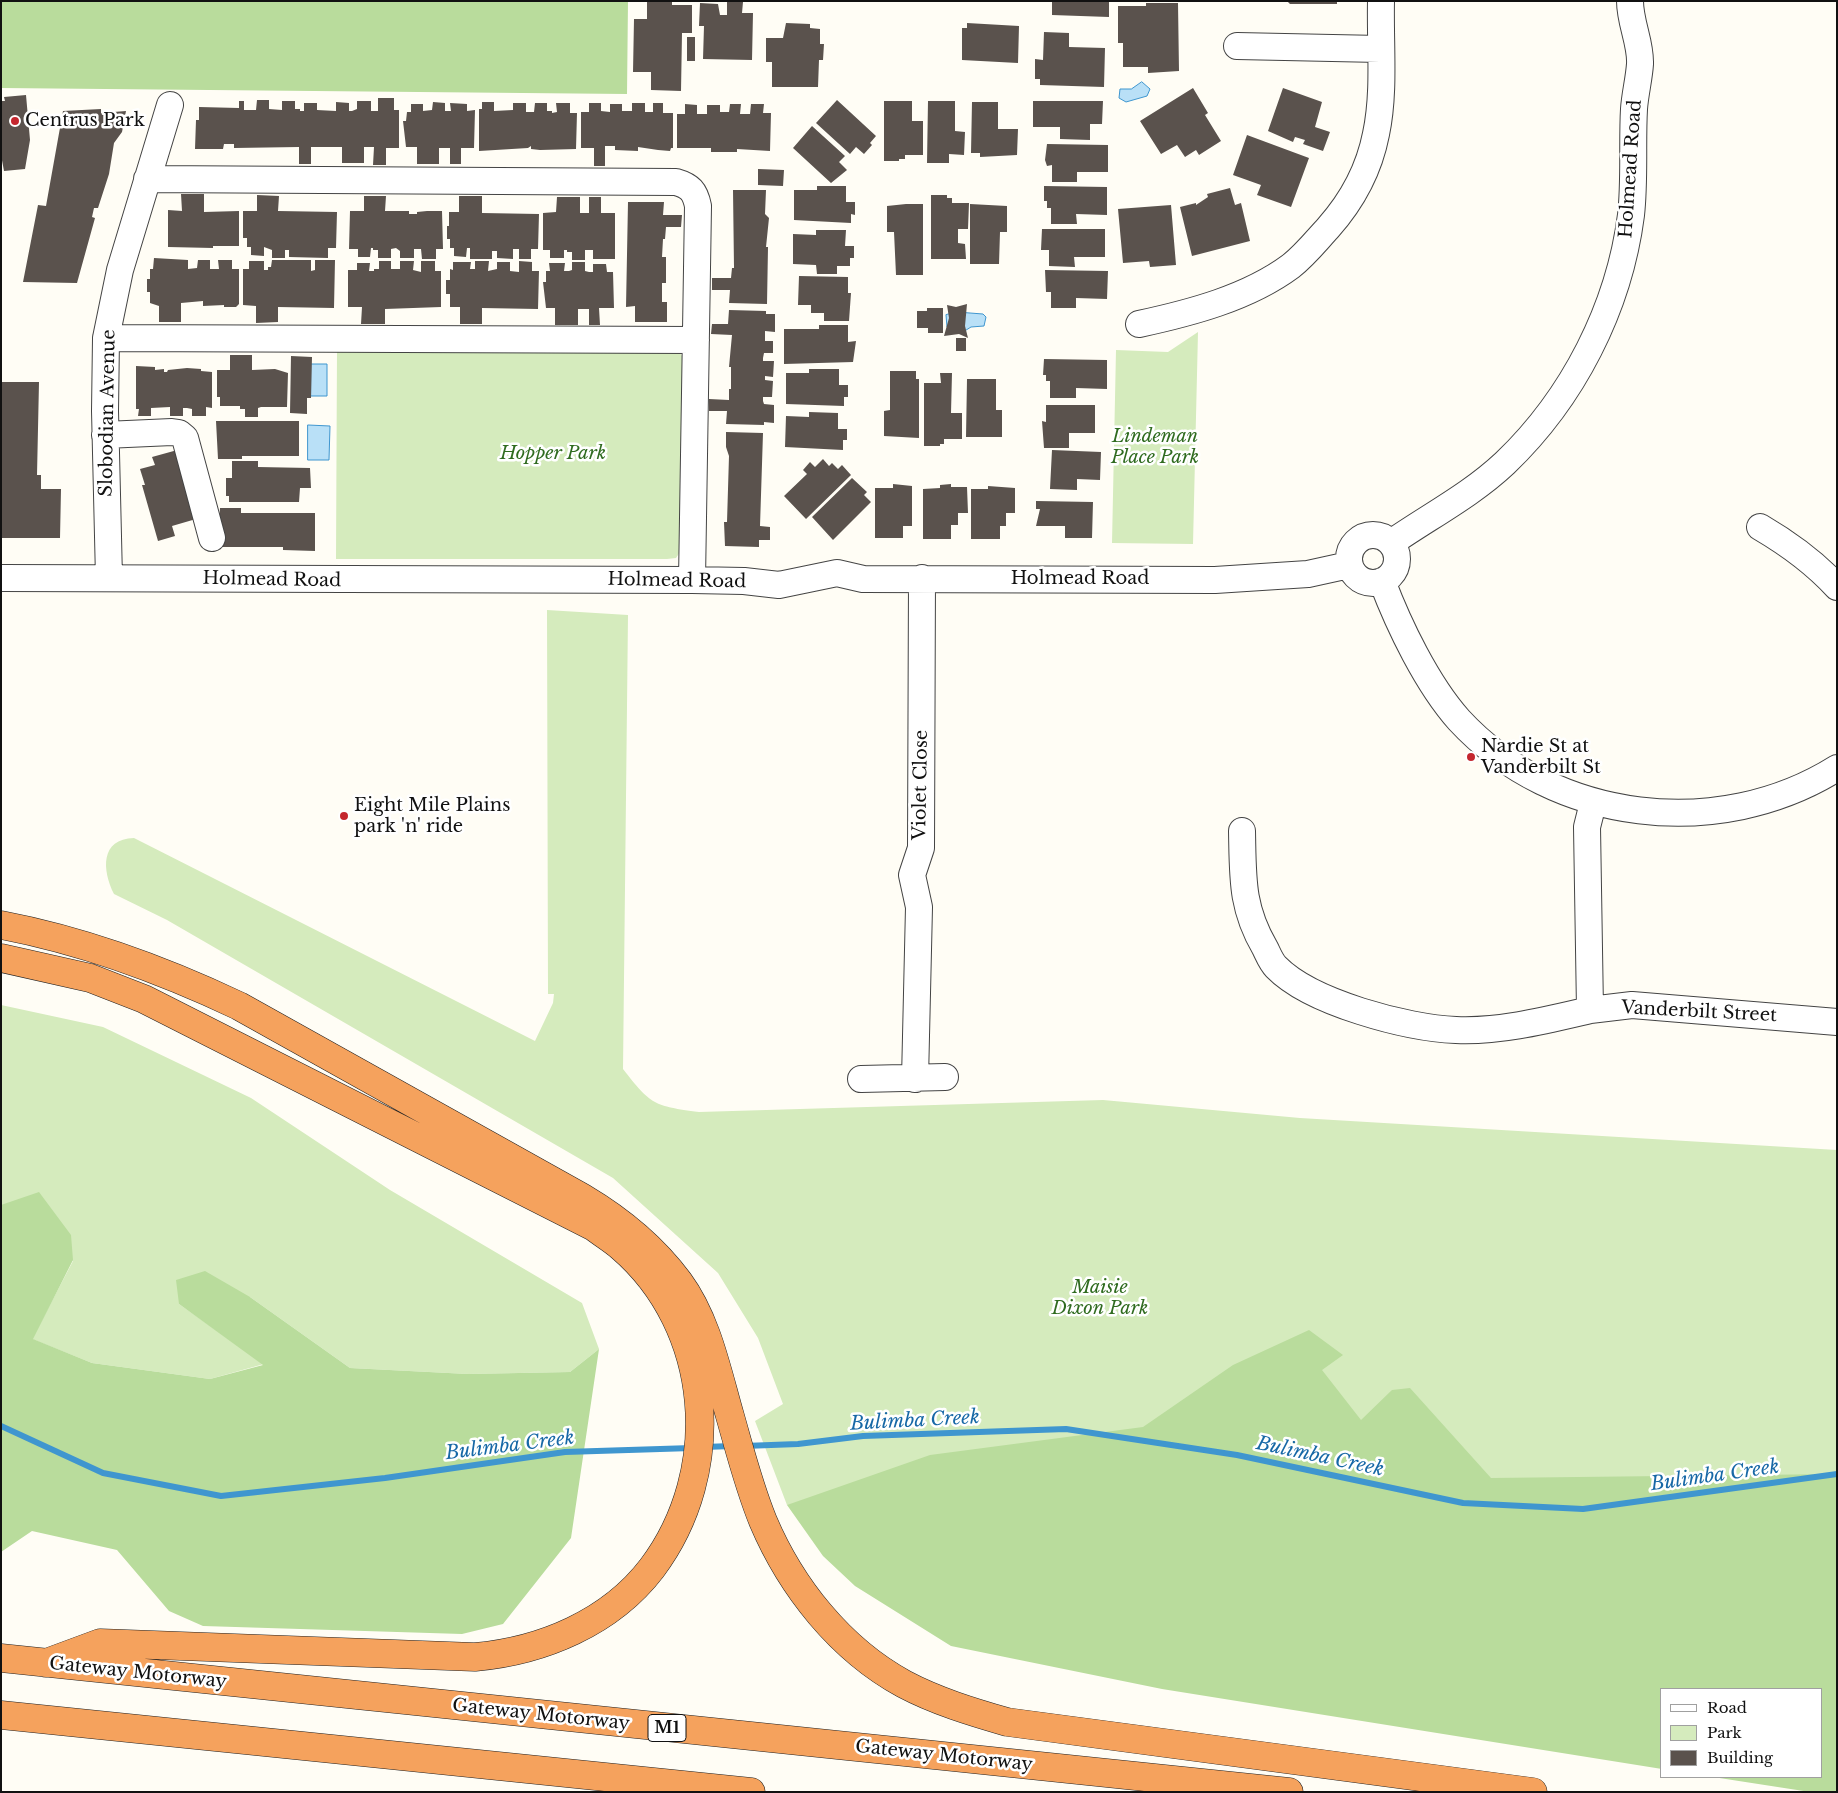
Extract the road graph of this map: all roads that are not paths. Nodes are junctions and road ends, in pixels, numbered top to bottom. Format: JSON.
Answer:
{"nodes":[{"id":1,"x":1381,"y":1,"type":"edge"},
{"id":2,"x":1630,"y":1,"type":"edge"},
{"id":3,"x":1237,"y":46,"type":"dead end"},
{"id":4,"x":1380,"y":49,"type":"junction"},
{"id":5,"x":170,"y":105,"type":"dead end"},
{"id":6,"x":147,"y":178,"type":"junction"},
{"id":7,"x":1139,"y":324,"type":"dead end"},
{"id":8,"x":106,"y":338,"type":"junction"},
{"id":9,"x":696,"y":340,"type":"junction"},
{"id":10,"x":105,"y":435,"type":"junction"},
{"id":11,"x":1760,"y":527,"type":"dead end"},
{"id":12,"x":212,"y":538,"type":"dead end"},
{"id":13,"x":1391,"y":543,"type":"junction"},
{"id":14,"x":1349,"y":565,"type":"junction"},
{"id":15,"x":1,"y":578,"type":"edge"},
{"id":16,"x":109,"y":578,"type":"junction"},
{"id":17,"x":922,"y":578,"type":"junction"},
{"id":18,"x":692,"y":580,"type":"junction"},
{"id":19,"x":1382,"y":581,"type":"junction"},
{"id":20,"x":1837,"y":587,"type":"edge"},
{"id":21,"x":1837,"y":768,"type":"edge"},
{"id":22,"x":1593,"y":803,"type":"junction"},
{"id":23,"x":1242,"y":831,"type":"dead end"},
{"id":24,"x":1,"y":925,"type":"edge"},
{"id":25,"x":1,"y":958,"type":"edge"},
{"id":26,"x":1590,"y":1010,"type":"junction"},
{"id":27,"x":1837,"y":1022,"type":"edge"},
{"id":28,"x":946,"y":1077,"type":"dead end"},
{"id":29,"x":860,"y":1079,"type":"dead end"},
{"id":30,"x":915,"y":1079,"type":"junction"},
{"id":31,"x":1,"y":1658,"type":"edge"},
{"id":32,"x":46,"y":1663,"type":"junction"},
{"id":33,"x":1,"y":1715,"type":"edge"},
{"id":34,"x":751,"y":1792,"type":"edge"},
{"id":35,"x":1289,"y":1792,"type":"edge"},
{"id":36,"x":1533,"y":1792,"type":"edge"}],
"edges":[{"from":1,"to":4,"type":"street"},
{"from":2,"to":13,"type":"street","name":"Holmead Road"},
{"from":3,"to":4,"type":"street"},
{"from":4,"to":7,"type":"street"},
{"from":5,"to":6,"type":"street","name":"Slobodian Avenue"},
{"from":6,"to":8,"type":"street","name":"Slobodian Avenue"},
{"from":6,"to":9,"type":"street"},
{"from":8,"to":9,"type":"street"},
{"from":8,"to":10,"type":"street","name":"Slobodian Avenue"},
{"from":9,"to":18,"type":"street"},
{"from":10,"to":12,"type":"street"},
{"from":10,"to":16,"type":"street","name":"Slobodian Avenue"},
{"from":11,"to":20,"type":"street"},
{"from":13,"to":14,"type":"street"},
{"from":13,"to":19,"type":"street"},
{"from":14,"to":17,"type":"street","name":"Holmead Road"},
{"from":14,"to":19,"type":"street"},
{"from":15,"to":16,"type":"street","name":"Holmead Road"},
{"from":16,"to":18,"type":"street","name":"Holmead Road"},
{"from":17,"to":18,"type":"street","name":"Holmead Road"},
{"from":17,"to":30,"type":"street","name":"Violet Close"},
{"from":19,"to":22,"type":"street"},
{"from":21,"to":22,"type":"street"},
{"from":22,"to":26,"type":"street"},
{"from":23,"to":26,"type":"street","name":"Vanderbilt Street"},
{"from":24,"to":36,"type":"highway"},
{"from":25,"to":32,"type":"highway"},
{"from":26,"to":27,"type":"street","name":"Vanderbilt Street"},
{"from":28,"to":30,"type":"street"},
{"from":29,"to":30,"type":"street"},
{"from":31,"to":32,"type":"highway","name":"Gateway Motorway","number":"M1"},
{"from":32,"to":35,"type":"highway","name":"Gateway Motorway","number":"M1"},
{"from":33,"to":34,"type":"highway"}]}
